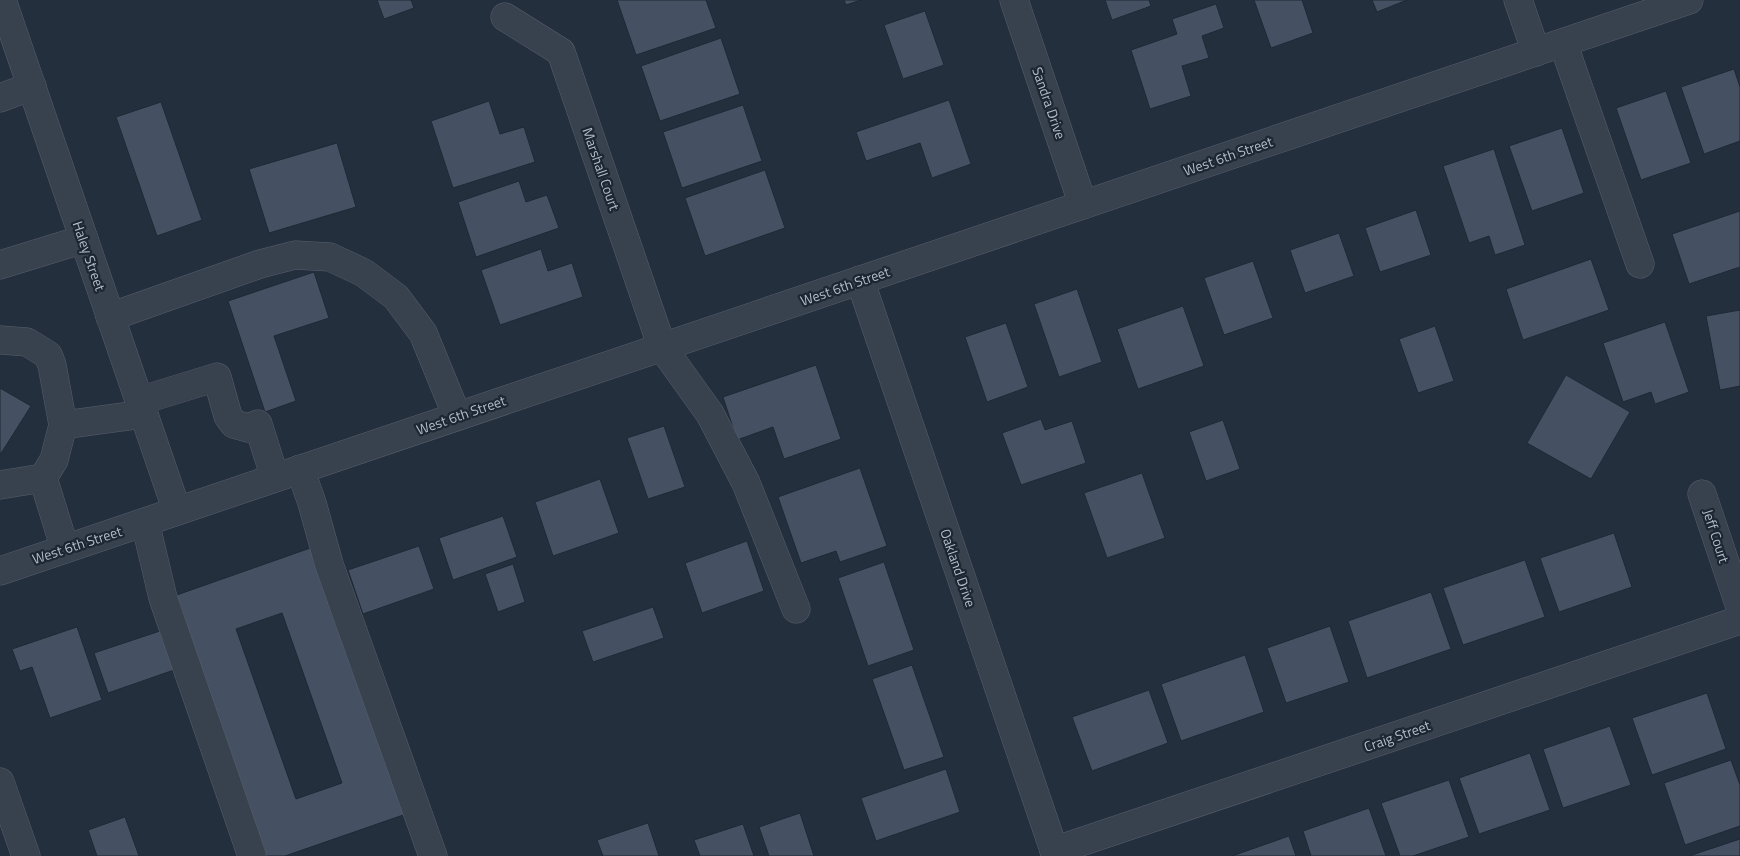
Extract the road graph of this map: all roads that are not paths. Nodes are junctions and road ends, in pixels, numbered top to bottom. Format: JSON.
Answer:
{"nodes":[{"id":1,"x":2,"y":0,"type":"edge"},
{"id":2,"x":1014,"y":0,"type":"edge"},
{"id":3,"x":1518,"y":0,"type":"edge"},
{"id":4,"x":1689,"y":0,"type":"edge"},
{"id":5,"x":506,"y":17,"type":"dead end"},
{"id":6,"x":1563,"y":43,"type":"junction"},
{"id":7,"x":1536,"y":52,"type":"junction"},
{"id":8,"x":32,"y":86,"type":"junction"},
{"id":9,"x":0,"y":98,"type":"edge"},
{"id":10,"x":1083,"y":205,"type":"junction"},
{"id":11,"x":84,"y":239,"type":"junction"},
{"id":12,"x":1640,"y":264,"type":"dead end"},
{"id":13,"x":0,"y":265,"type":"edge"},
{"id":14,"x":860,"y":280,"type":"junction"},
{"id":15,"x":110,"y":317,"type":"junction"},
{"id":16,"x":0,"y":340,"type":"edge"},
{"id":17,"x":662,"y":348,"type":"junction"},
{"id":18,"x":142,"y":408,"type":"junction"},
{"id":19,"x":457,"y":416,"type":"junction"},
{"id":20,"x":63,"y":426,"type":"junction"},
{"id":21,"x":300,"y":469,"type":"junction"},
{"id":22,"x":43,"y":478,"type":"junction"},
{"id":23,"x":275,"y":478,"type":"junction"},
{"id":24,"x":0,"y":485,"type":"edge"},
{"id":25,"x":1702,"y":494,"type":"dead end"},
{"id":26,"x":177,"y":511,"type":"junction"},
{"id":27,"x":145,"y":522,"type":"junction"},
{"id":28,"x":65,"y":549,"type":"junction"},
{"id":29,"x":0,"y":571,"type":"edge"},
{"id":30,"x":1740,"y":607,"type":"edge"},
{"id":31,"x":796,"y":609,"type":"dead end"},
{"id":32,"x":1740,"y":620,"type":"edge"},
{"id":33,"x":0,"y":782,"type":"edge"},
{"id":34,"x":1055,"y":854,"type":"edge"},
{"id":35,"x":26,"y":856,"type":"edge"},
{"id":36,"x":252,"y":856,"type":"edge"},
{"id":37,"x":433,"y":856,"type":"edge"}],
"edges":[{"from":1,"to":8,"type":"street","name":"Haley Street"},
{"from":2,"to":10,"type":"street","name":"Sandra Drive"},
{"from":3,"to":7,"type":"street"},
{"from":4,"to":6,"type":"street","name":"West 6th Street"},
{"from":5,"to":17,"type":"street","name":"Marshall Court"},
{"from":6,"to":7,"type":"street","name":"West 6th Street"},
{"from":6,"to":12,"type":"street"},
{"from":7,"to":10,"type":"street","name":"West 6th Street"},
{"from":8,"to":9,"type":"street"},
{"from":8,"to":11,"type":"street","name":"Haley Street"},
{"from":10,"to":14,"type":"street","name":"West 6th Street"},
{"from":11,"to":13,"type":"street"},
{"from":11,"to":15,"type":"street","name":"Haley Street"},
{"from":14,"to":17,"type":"street","name":"West 6th Street"},
{"from":14,"to":34,"type":"street","name":"Oakland Drive"},
{"from":15,"to":18,"type":"street","name":"Haley Street"},
{"from":15,"to":19,"type":"street"},
{"from":16,"to":20,"type":"street"},
{"from":17,"to":19,"type":"street","name":"West 6th Street"},
{"from":17,"to":31,"type":"street","name":"Marshall Court"},
{"from":18,"to":20,"type":"street"},
{"from":18,"to":23,"type":"street"},
{"from":18,"to":26,"type":"street","name":"Haley Street"},
{"from":19,"to":21,"type":"street","name":"West 6th Street"},
{"from":20,"to":22,"type":"street"},
{"from":21,"to":23,"type":"street","name":"West 6th Street"},
{"from":21,"to":37,"type":"street"},
{"from":22,"to":24,"type":"street"},
{"from":22,"to":28,"type":"street"},
{"from":23,"to":26,"type":"street","name":"West 6th Street"},
{"from":25,"to":30,"type":"street","name":"Jeff Court"},
{"from":26,"to":27,"type":"street","name":"West 6th Street"},
{"from":27,"to":28,"type":"street","name":"West 6th Street"},
{"from":27,"to":36,"type":"street"},
{"from":28,"to":29,"type":"street","name":"West 6th Street"},
{"from":32,"to":34,"type":"street","name":"Craig Street"},
{"from":33,"to":35,"type":"street"}]}
